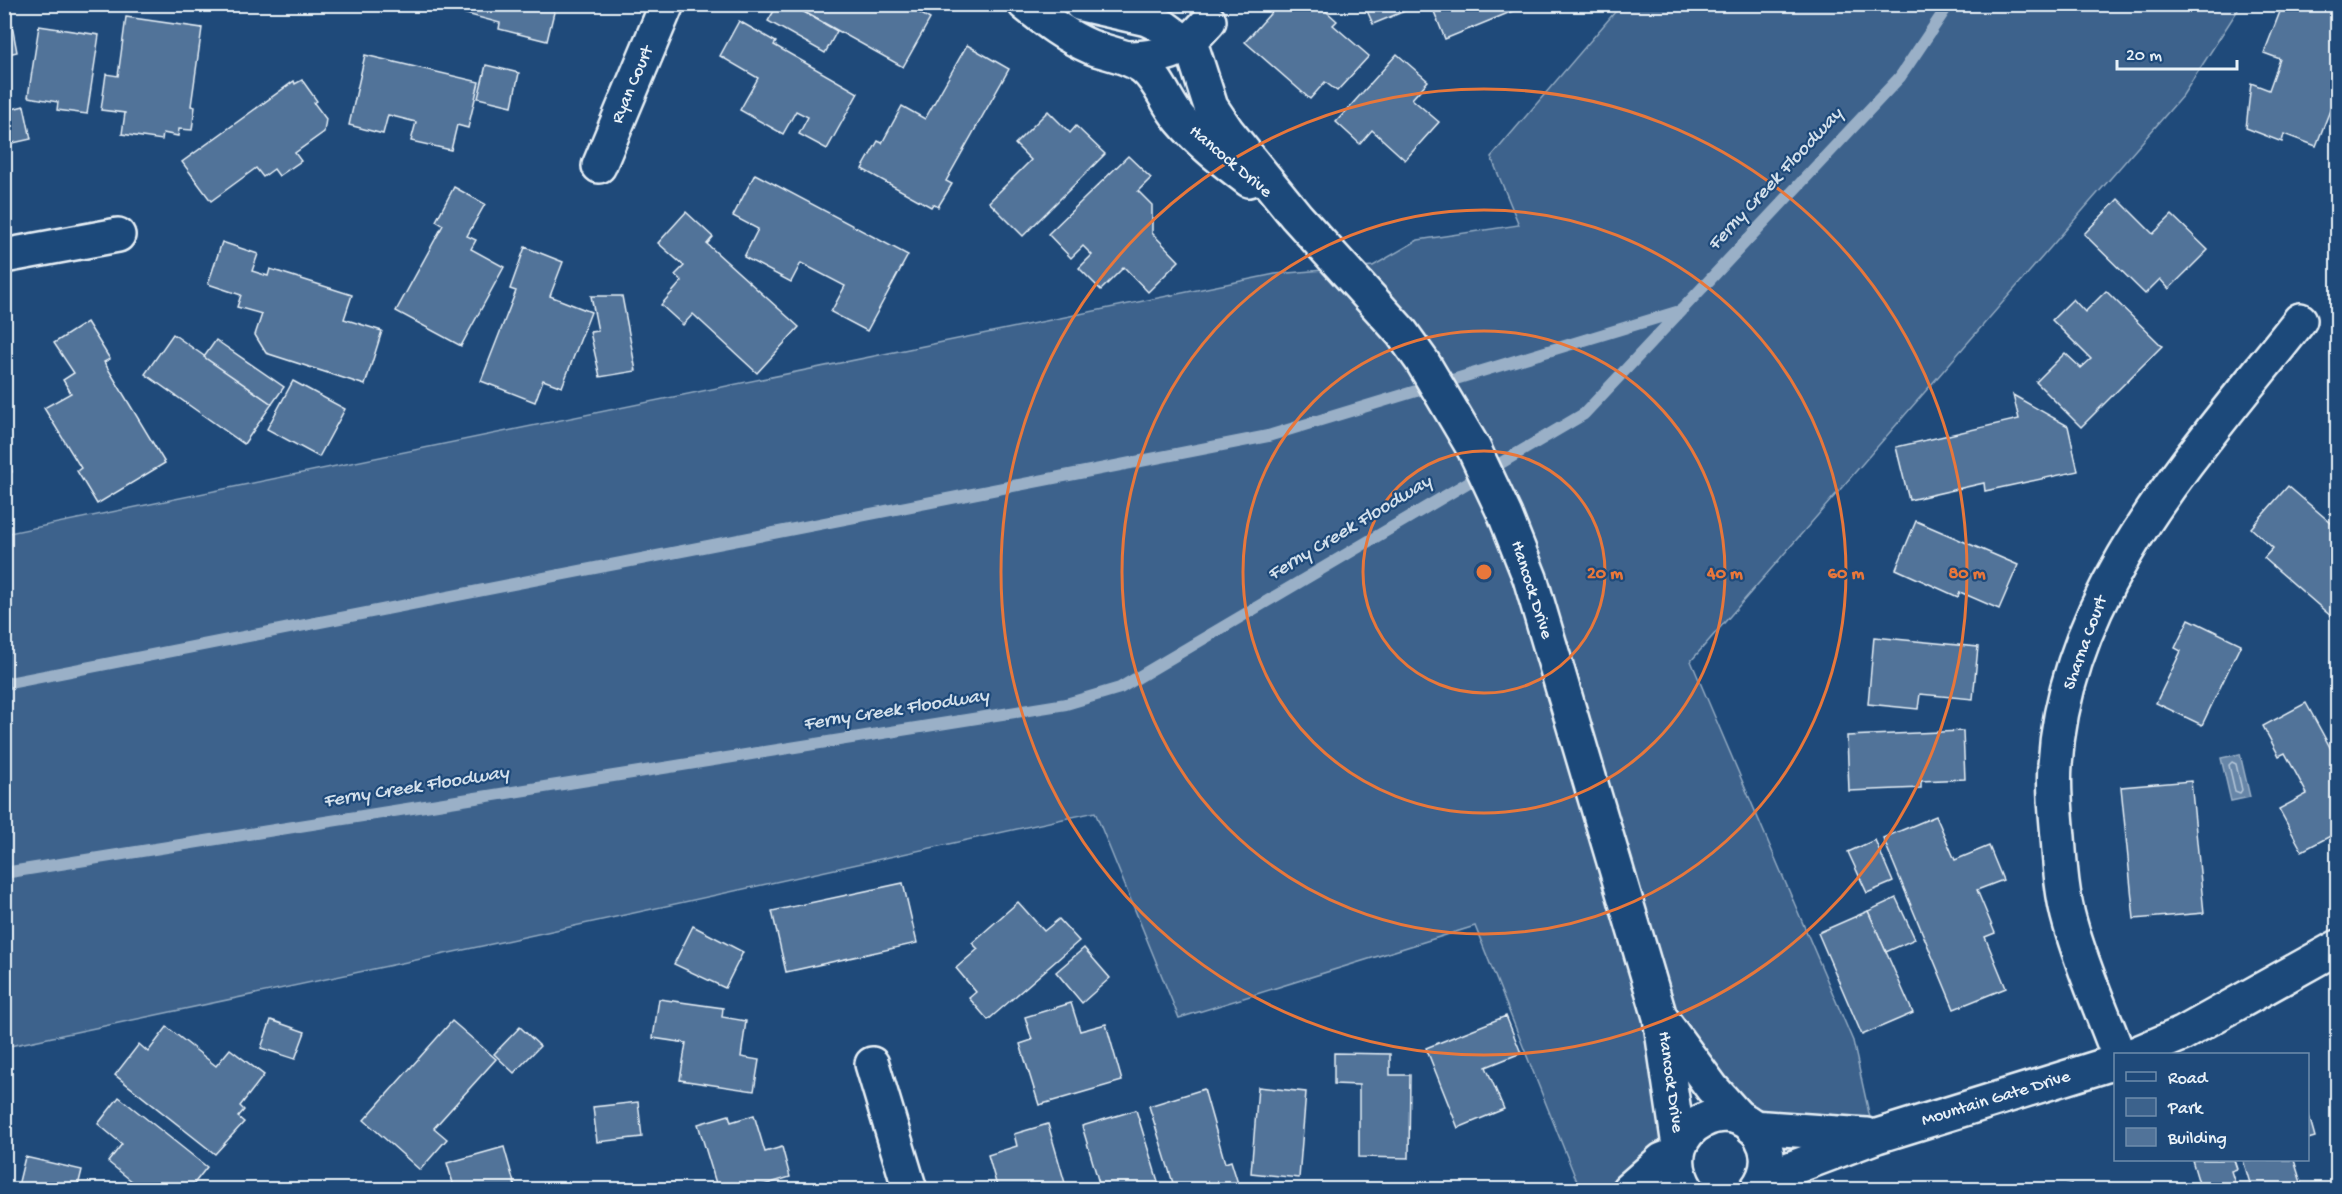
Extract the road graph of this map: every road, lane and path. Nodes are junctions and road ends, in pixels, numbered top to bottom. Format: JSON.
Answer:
{"nodes":[{"id":1,"x":667,"y":4,"type":"edge"},
{"id":2,"x":1025,"y":4,"type":"edge"},
{"id":3,"x":1081,"y":4,"type":"edge"},
{"id":4,"x":1174,"y":31,"type":"edge"},
{"id":5,"x":598,"y":166,"type":"dead end"},
{"id":6,"x":1296,"y":216,"type":"junction"},
{"id":7,"x":118,"y":234,"type":"dead end"},
{"id":8,"x":4,"y":256,"type":"edge"},
{"id":9,"x":2300,"y":320,"type":"dead end"},
{"id":10,"x":2337,"y":947,"type":"edge"},
{"id":11,"x":1660,"y":1017,"type":"junction"},
{"id":12,"x":2118,"y":1053,"type":"edge"},
{"id":13,"x":2137,"y":1053,"type":"edge"},
{"id":14,"x":2114,"y":1062,"type":"edge"},
{"id":15,"x":872,"y":1064,"type":"dead end"},
{"id":16,"x":1745,"y":1122,"type":"junction"},
{"id":17,"x":1876,"y":1136,"type":"junction"},
{"id":18,"x":1678,"y":1150,"type":"junction"},
{"id":19,"x":1759,"y":1186,"type":"edge"},
{"id":20,"x":910,"y":1190,"type":"edge"},
{"id":21,"x":1628,"y":1190,"type":"edge"},
{"id":22,"x":1687,"y":1190,"type":"edge"}],
"edges":[{"from":1,"to":5,"type":"street","name":"Ryan Court"},
{"from":2,"to":4,"type":"street"},
{"from":3,"to":4,"type":"street"},
{"from":4,"to":6,"type":"street","name":"Hancock Drive"},
{"from":4,"to":6,"type":"street","name":"Hancock Drive"},
{"from":6,"to":11,"type":"street","name":"Hancock Drive"},
{"from":7,"to":8,"type":"street"},
{"from":9,"to":12,"type":"street","name":"Sharna Court"},
{"from":10,"to":13,"type":"street"},
{"from":11,"to":16,"type":"street","name":"Hancock Drive"},
{"from":11,"to":18,"type":"street","name":"Hancock Drive"},
{"from":14,"to":17,"type":"street","name":"Mountain Gate Drive"},
{"from":15,"to":20,"type":"street"},
{"from":16,"to":17,"type":"street","name":"Mountain Gate Drive"},
{"from":16,"to":18,"type":"street","name":"Mountain Gate Drive"},
{"from":16,"to":19,"type":"street","name":"Hancock Drive"},
{"from":17,"to":19,"type":"street","name":"Mountain Gate Drive"},
{"from":18,"to":21,"type":"street"},
{"from":18,"to":22,"type":"street","name":"Hancock Drive"}]}
